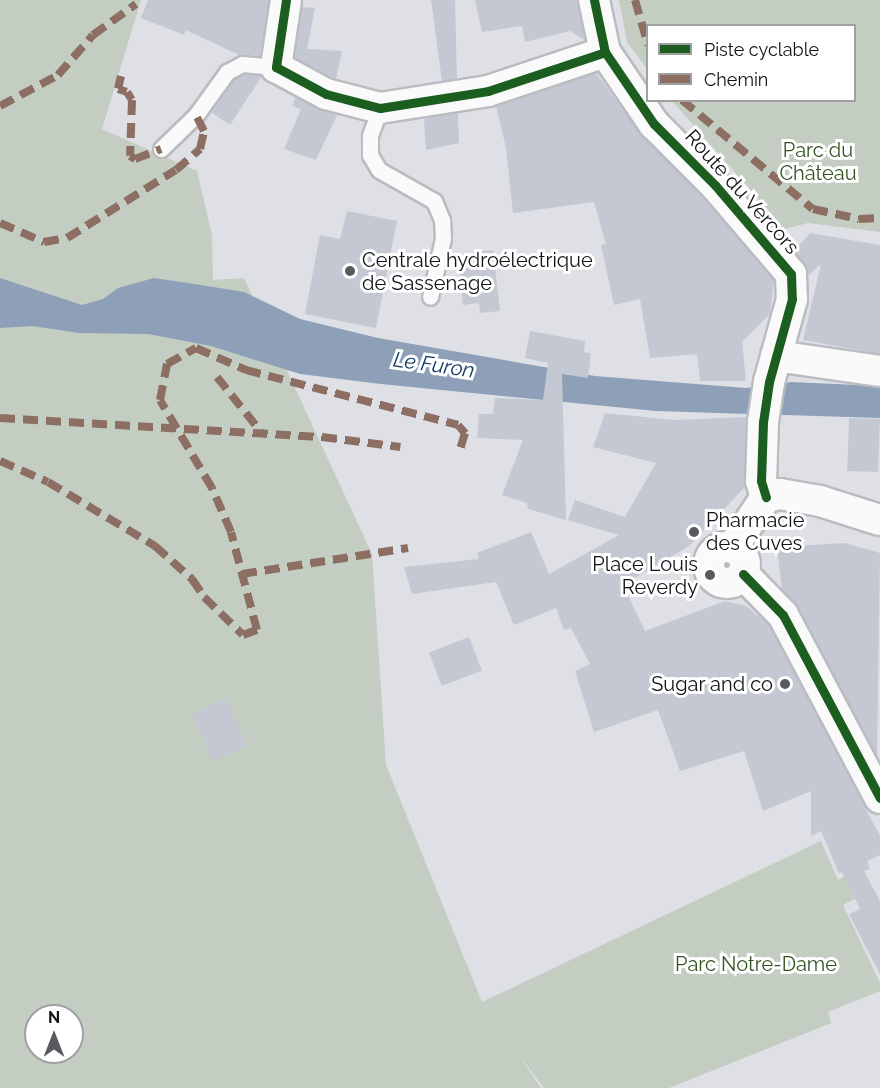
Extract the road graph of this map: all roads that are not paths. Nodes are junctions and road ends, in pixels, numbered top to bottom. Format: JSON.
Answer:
{"nodes":[{"id":1,"x":286,"y":0,"type":"edge"},
{"id":2,"x":594,"y":0,"type":"edge"},
{"id":3,"x":605,"y":52,"type":"junction"},
{"id":4,"x":276,"y":67,"type":"junction"},
{"id":5,"x":380,"y":108,"type":"junction"},
{"id":6,"x":161,"y":149,"type":"dead end"},
{"id":7,"x":430,"y":297,"type":"dead end"},
{"id":8,"x":772,"y":369,"type":"junction"},
{"id":9,"x":880,"y":371,"type":"edge"},
{"id":10,"x":766,"y":497,"type":"junction"},
{"id":11,"x":880,"y":520,"type":"edge"},
{"id":12,"x":880,"y":798,"type":"edge"}],
"edges":[{"from":1,"to":4,"type":"street"},
{"from":2,"to":3,"type":"street","name":"Route du Vercors"},
{"from":3,"to":5,"type":"street"},
{"from":3,"to":8,"type":"street","name":"Route du Vercors"},
{"from":4,"to":5,"type":"street"},
{"from":4,"to":6,"type":"lane"},
{"from":5,"to":7,"type":"lane"},
{"from":8,"to":9,"type":"street"},
{"from":8,"to":10,"type":"street","name":"Route du Vercors"},
{"from":10,"to":11,"type":"street"},
{"from":10,"to":12,"type":"street"}]}
